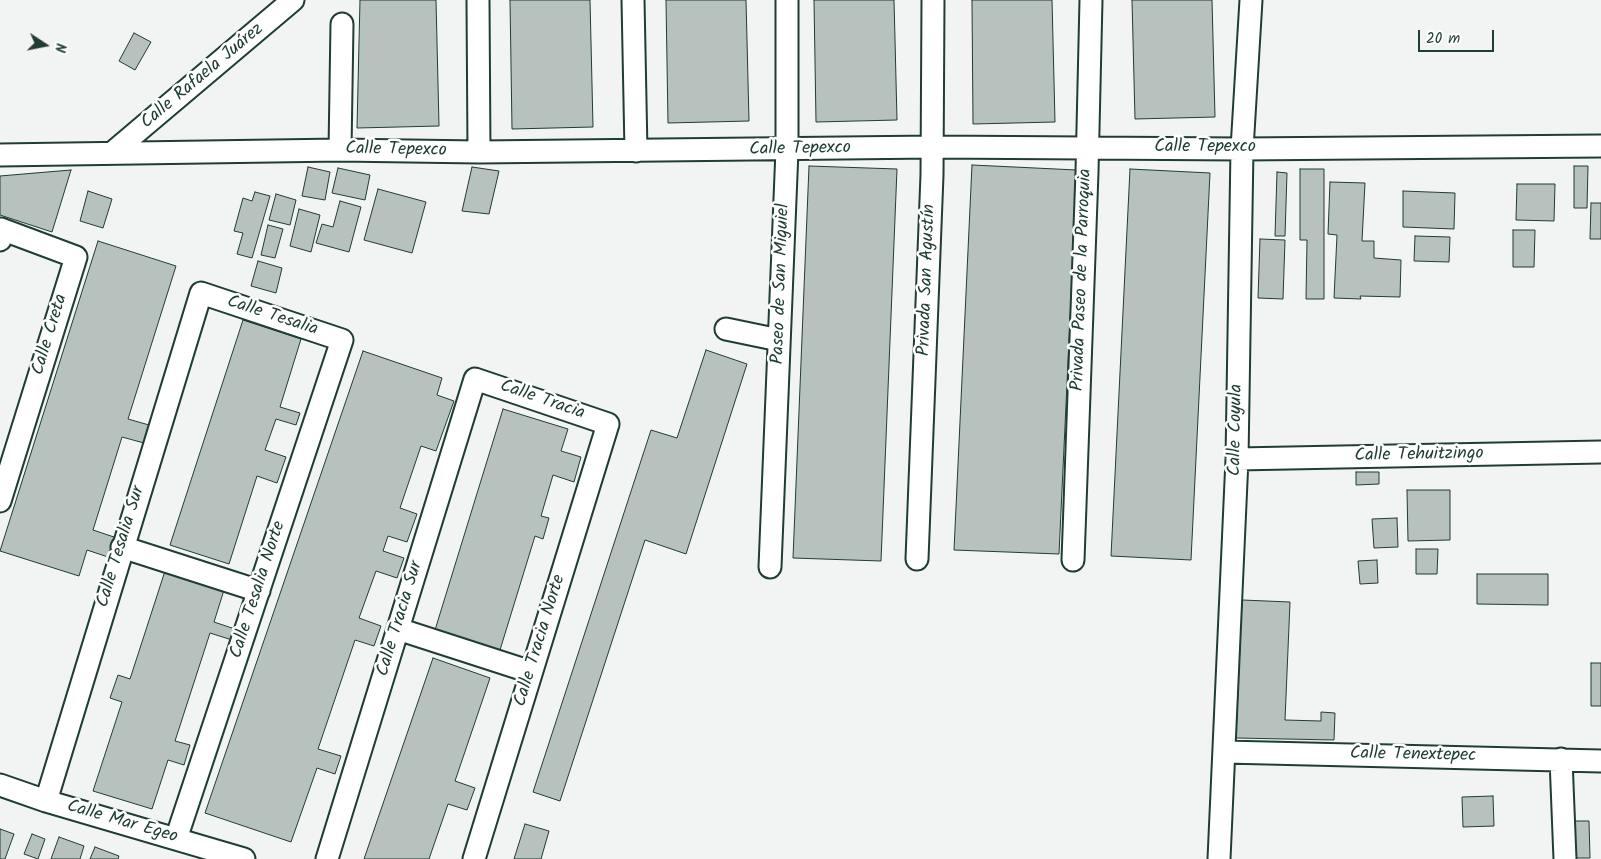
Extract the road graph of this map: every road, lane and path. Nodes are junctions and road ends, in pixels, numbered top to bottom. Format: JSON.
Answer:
{"nodes":[{"id":1,"x":293,"y":0,"type":"edge"},
{"id":2,"x":478,"y":0,"type":"edge"},
{"id":3,"x":633,"y":0,"type":"edge"},
{"id":4,"x":786,"y":0,"type":"edge"},
{"id":5,"x":933,"y":0,"type":"edge"},
{"id":6,"x":1091,"y":0,"type":"edge"},
{"id":7,"x":1251,"y":0,"type":"edge"},
{"id":8,"x":342,"y":24,"type":"dead end"},
{"id":9,"x":1601,"y":146,"type":"edge"},
{"id":10,"x":933,"y":147,"type":"junction"},
{"id":11,"x":1087,"y":148,"type":"junction"},
{"id":12,"x":1242,"y":149,"type":"junction"},
{"id":13,"x":340,"y":150,"type":"junction"},
{"id":14,"x":787,"y":150,"type":"junction"},
{"id":15,"x":636,"y":151,"type":"junction"},
{"id":16,"x":479,"y":152,"type":"junction"},
{"id":17,"x":112,"y":153,"type":"junction"},
{"id":18,"x":0,"y":155,"type":"edge"},
{"id":19,"x":0,"y":240,"type":"edge"},
{"id":20,"x":201,"y":293,"type":"joint"},
{"id":21,"x":726,"y":329,"type":"dead end"},
{"id":22,"x":342,"y":340,"type":"joint"},
{"id":23,"x":779,"y":340,"type":"junction"},
{"id":24,"x":475,"y":379,"type":"joint"},
{"id":25,"x":608,"y":424,"type":"joint"},
{"id":26,"x":1601,"y":452,"type":"edge"},
{"id":27,"x":1237,"y":459,"type":"junction"},
{"id":28,"x":0,"y":501,"type":"edge"},
{"id":29,"x":122,"y":547,"type":"junction"},
{"id":30,"x":918,"y":559,"type":"dead end"},
{"id":31,"x":1072,"y":560,"type":"dead end"},
{"id":32,"x":770,"y":567,"type":"dead end"},
{"id":33,"x":259,"y":591,"type":"junction"},
{"id":34,"x":398,"y":629,"type":"junction"},
{"id":35,"x":531,"y":672,"type":"junction"},
{"id":36,"x":1225,"y":752,"type":"junction"},
{"id":37,"x":1561,"y":760,"type":"junction"},
{"id":38,"x":1601,"y":761,"type":"edge"},
{"id":39,"x":0,"y":785,"type":"edge"},
{"id":40,"x":46,"y":801,"type":"junction"},
{"id":41,"x":176,"y":839,"type":"junction"},
{"id":42,"x":244,"y":859,"type":"edge"},
{"id":43,"x":326,"y":859,"type":"edge"},
{"id":44,"x":474,"y":859,"type":"edge"},
{"id":45,"x":1219,"y":859,"type":"edge"},
{"id":46,"x":1564,"y":859,"type":"edge"}],
"edges":[{"from":1,"to":17,"type":"street","name":"Calle Rafaela Juárez"},
{"from":2,"to":16,"type":"street"},
{"from":3,"to":15,"type":"street"},
{"from":4,"to":14,"type":"street","name":"Paseo de San Miguiel"},
{"from":5,"to":10,"type":"street","name":"Privada San Agustín"},
{"from":6,"to":11,"type":"street","name":"Privada Paseo de la Parroquia"},
{"from":7,"to":12,"type":"street","name":"Calle Coyula"},
{"from":8,"to":13,"type":"street"},
{"from":9,"to":12,"type":"street","name":"Calle Tepexco"},
{"from":10,"to":11,"type":"street","name":"Calle Tepexco"},
{"from":10,"to":14,"type":"street","name":"Calle Tepexco"},
{"from":10,"to":30,"type":"street","name":"Privada San Agustín"},
{"from":11,"to":12,"type":"street","name":"Calle Tepexco"},
{"from":11,"to":31,"type":"street","name":"Privada Paseo de la Parroquia"},
{"from":12,"to":27,"type":"street","name":"Calle Coyula"},
{"from":13,"to":16,"type":"street","name":"Calle Tepexco"},
{"from":13,"to":17,"type":"street","name":"Calle Tepexco"},
{"from":14,"to":15,"type":"street","name":"Calle Tepexco"},
{"from":14,"to":23,"type":"street","name":"Paseo de San Miguiel"},
{"from":15,"to":16,"type":"street","name":"Calle Tepexco"},
{"from":17,"to":18,"type":"street","name":"Calle Tepexco"},
{"from":19,"to":28,"type":"street","name":"Calle Creta"},
{"from":20,"to":22,"type":"street","name":"Calle Tesalia"},
{"from":20,"to":29,"type":"street","name":"Calle Tesalia Sur"},
{"from":21,"to":23,"type":"street"},
{"from":22,"to":33,"type":"street","name":"Calle Tesalia Norte"},
{"from":23,"to":32,"type":"street","name":"Paseo de San Miguiel"},
{"from":24,"to":25,"type":"street","name":"Calle Tracia"},
{"from":24,"to":34,"type":"street","name":"Calle Tracia Sur"},
{"from":25,"to":35,"type":"street","name":"Calle Tracia Norte"},
{"from":26,"to":27,"type":"street","name":"Calle Tehuitzingo"},
{"from":27,"to":36,"type":"street","name":"Calle Coyula"},
{"from":29,"to":33,"type":"street"},
{"from":29,"to":40,"type":"street","name":"Calle Tesalia Sur"},
{"from":33,"to":41,"type":"street","name":"Calle Tesalia Norte"},
{"from":34,"to":35,"type":"street"},
{"from":34,"to":43,"type":"street","name":"Calle Tracia Sur"},
{"from":35,"to":44,"type":"street","name":"Calle Tracia Norte"},
{"from":36,"to":37,"type":"street","name":"Calle Tenextepec"},
{"from":36,"to":45,"type":"street","name":"Calle Coyula"},
{"from":37,"to":38,"type":"street","name":"Calle Tenextepec"},
{"from":37,"to":46,"type":"street"},
{"from":39,"to":40,"type":"street","name":"Calle Mar Egeo"},
{"from":40,"to":41,"type":"street","name":"Calle Mar Egeo"},
{"from":41,"to":42,"type":"street","name":"Calle Mar Egeo"}]}
